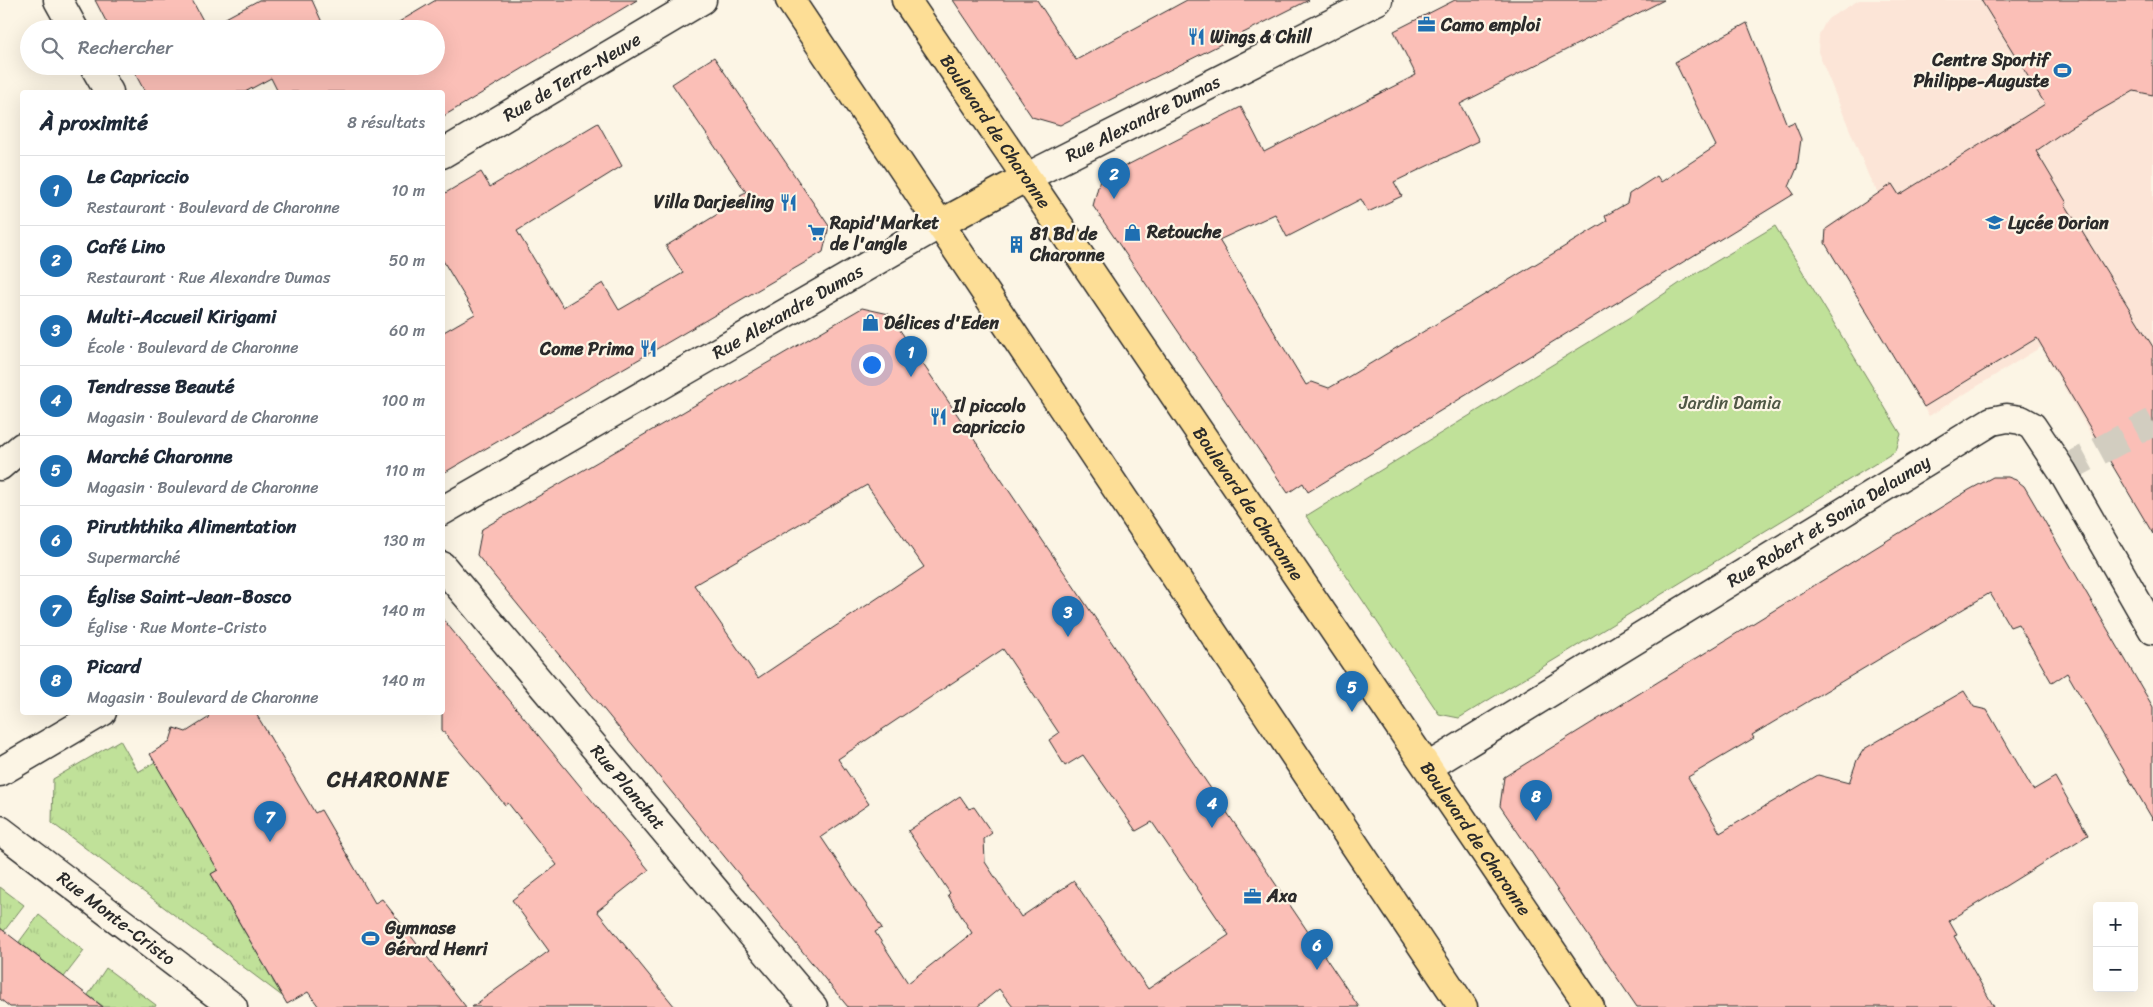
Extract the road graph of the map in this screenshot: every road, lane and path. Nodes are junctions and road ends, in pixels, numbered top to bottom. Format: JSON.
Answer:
{"nodes":[{"id":1,"x":58,"y":0,"type":"edge"},
{"id":2,"x":702,"y":0,"type":"edge"},
{"id":3,"x":790,"y":0,"type":"edge"},
{"id":4,"x":906,"y":0,"type":"edge"},
{"id":5,"x":1378,"y":0,"type":"edge"},
{"id":6,"x":69,"y":20,"type":"edge"},
{"id":7,"x":99,"y":75,"type":"edge"},
{"id":8,"x":108,"y":90,"type":"edge"},
{"id":9,"x":445,"y":152,"type":"edge"},
{"id":10,"x":1024,"y":178,"type":"junction"},
{"id":11,"x":940,"y":224,"type":"junction"},
{"id":12,"x":20,"y":449,"type":"edge"},
{"id":13,"x":0,"y":466,"type":"edge"},
{"id":14,"x":445,"y":509,"type":"edge"},
{"id":15,"x":445,"y":570,"type":"edge"},
{"id":16,"x":2153,"y":630,"type":"edge"},
{"id":17,"x":97,"y":715,"type":"edge"},
{"id":18,"x":1428,"y":767,"type":"junction"},
{"id":19,"x":0,"y":772,"type":"edge"},
{"id":20,"x":0,"y":830,"type":"edge"},
{"id":21,"x":233,"y":1007,"type":"edge"},
{"id":22,"x":813,"y":1007,"type":"edge"},
{"id":23,"x":1463,"y":1007,"type":"edge"},
{"id":24,"x":1590,"y":1007,"type":"edge"}],
"edges":[{"from":1,"to":6,"type":"street"},
{"from":2,"to":9,"type":"street","name":"Rue de Terre-Neuve"},
{"from":3,"to":11,"type":"main road"},
{"from":4,"to":10,"type":"main road","name":"Boulevard de Charonne"},
{"from":5,"to":10,"type":"street","name":"Rue Alexandre Dumas"},
{"from":7,"to":8,"type":"street"},
{"from":10,"to":11,"type":"main road","name":"Rue Alexandre Dumas"},
{"from":10,"to":18,"type":"main road","name":"Boulevard de Charonne"},
{"from":11,"to":14,"type":"street","name":"Rue Alexandre Dumas"},
{"from":11,"to":23,"type":"main road"},
{"from":12,"to":13,"type":"street"},
{"from":15,"to":22,"type":"street","name":"Rue Planchat"},
{"from":16,"to":18,"type":"street","name":"Rue Robert et Sonia Delaunay"},
{"from":17,"to":19,"type":"street"},
{"from":18,"to":24,"type":"main road","name":"Boulevard de Charonne"},
{"from":20,"to":21,"type":"street","name":"Rue Monte-Cristo"}]}
